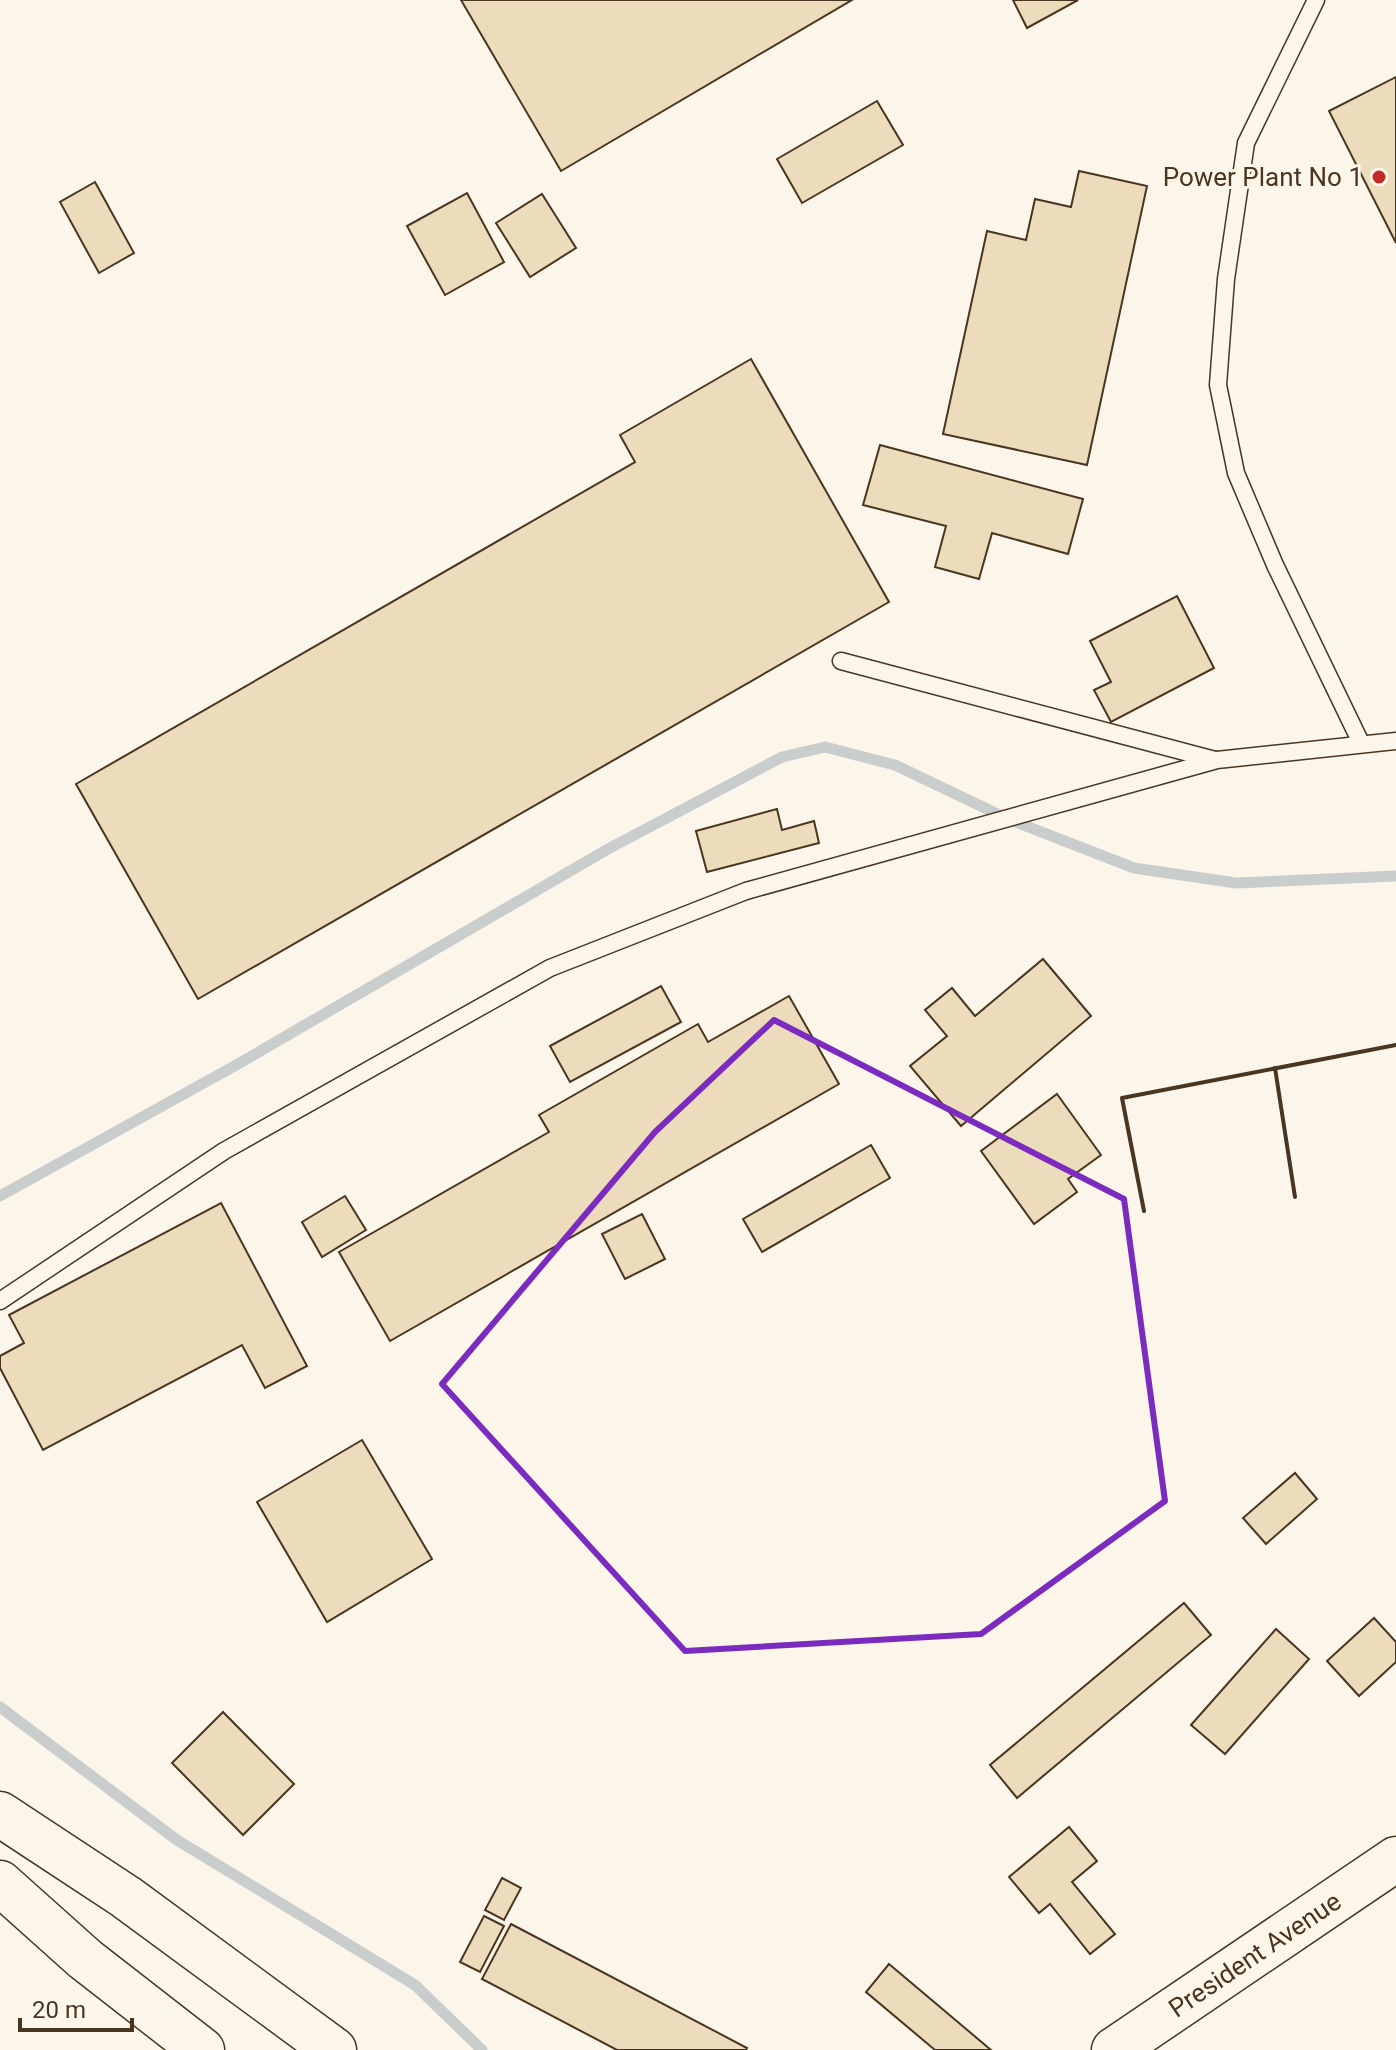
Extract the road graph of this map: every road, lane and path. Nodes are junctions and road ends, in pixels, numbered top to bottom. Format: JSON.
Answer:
{"nodes":[{"id":1,"x":1316,"y":0,"type":"edge"},
{"id":2,"x":841,"y":661,"type":"dead end"},
{"id":3,"x":1396,"y":741,"type":"edge"},
{"id":4,"x":1361,"y":743,"type":"junction"},
{"id":5,"x":1217,"y":760,"type":"junction"},
{"id":6,"x":0,"y":1301,"type":"edge"},
{"id":7,"x":0,"y":1814,"type":"edge"},
{"id":8,"x":1396,"y":1859,"type":"edge"},
{"id":9,"x":0,"y":1883,"type":"edge"},
{"id":10,"x":202,"y":2050,"type":"edge"},
{"id":11,"x":334,"y":2050,"type":"edge"},
{"id":12,"x":1114,"y":2050,"type":"edge"}],
"edges":[{"from":1,"to":4,"type":"lane"},
{"from":2,"to":5,"type":"lane"},
{"from":3,"to":4,"type":"lane"},
{"from":4,"to":5,"type":"lane"},
{"from":5,"to":6,"type":"lane"},
{"from":7,"to":11,"type":"main road"},
{"from":8,"to":12,"type":"main road","name":"President Avenue"},
{"from":9,"to":10,"type":"main road"}]}
